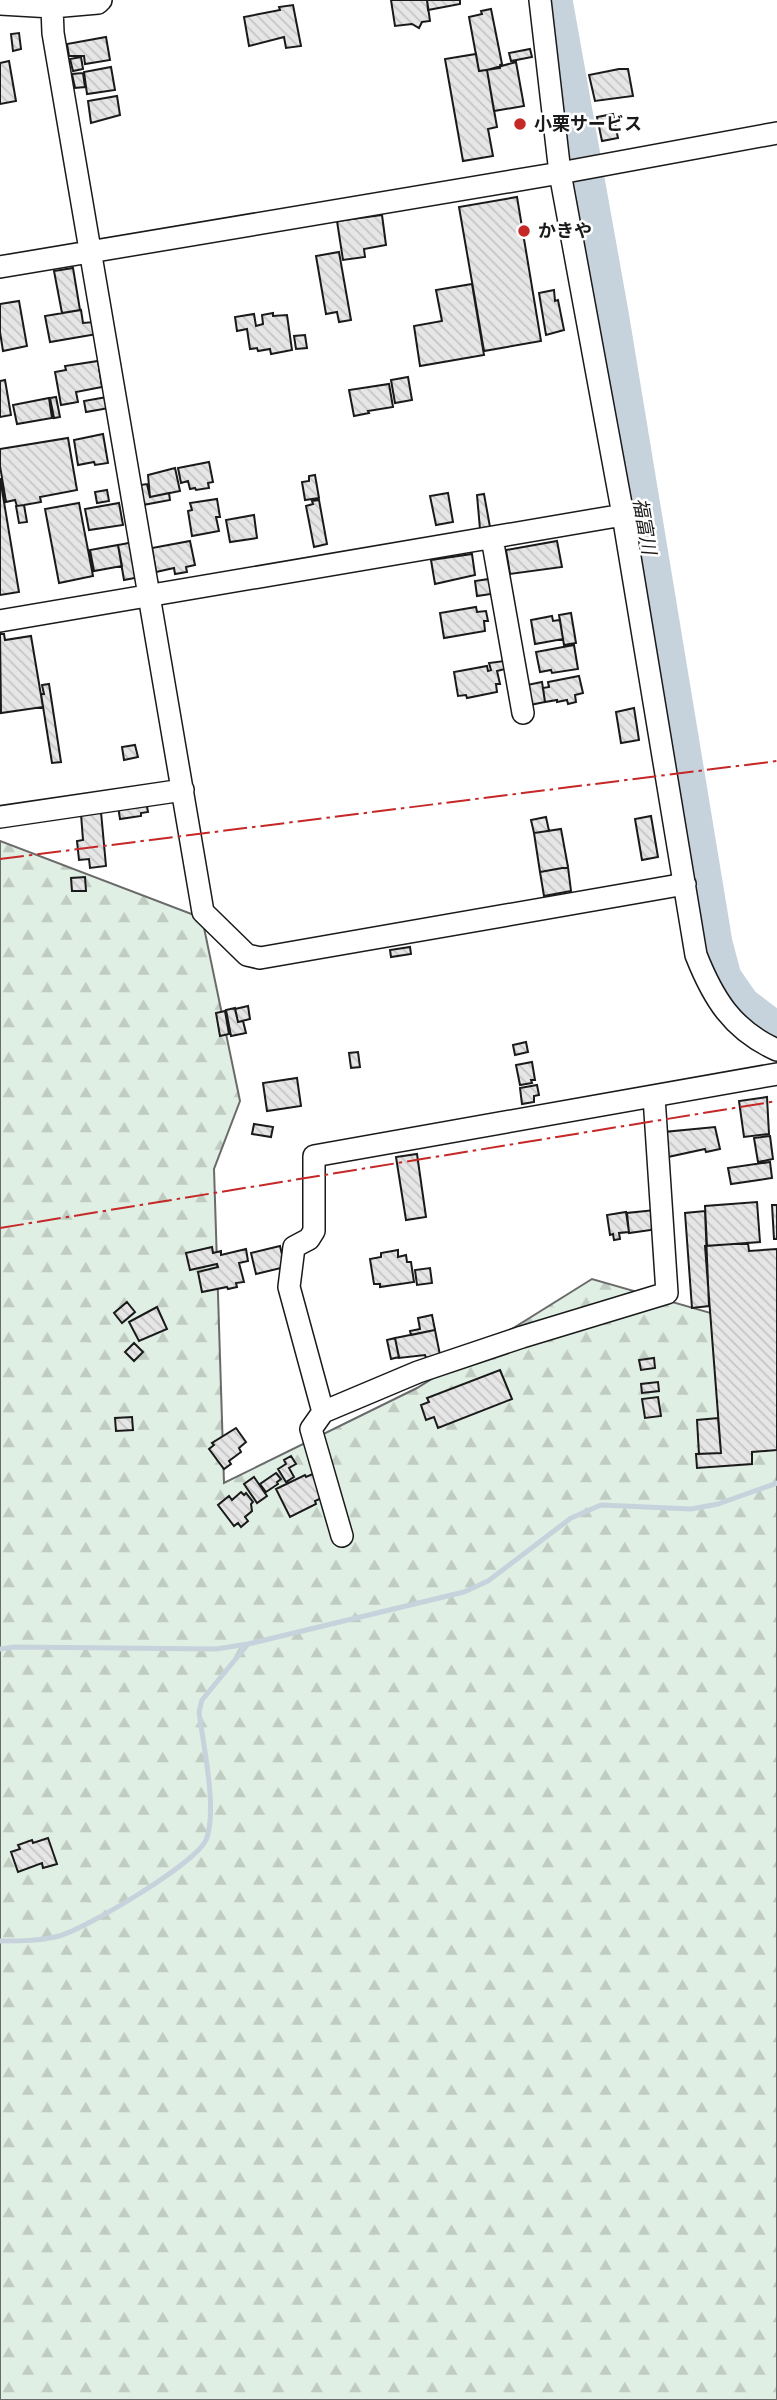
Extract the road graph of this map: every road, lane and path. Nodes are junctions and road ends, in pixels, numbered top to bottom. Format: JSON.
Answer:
{"nodes":[{"id":1,"x":101,"y":0,"type":"edge"},
{"id":2,"x":540,"y":0,"type":"edge"},
{"id":3,"x":0,"y":4,"type":"edge"},
{"id":4,"x":52,"y":6,"type":"junction"},
{"id":5,"x":777,"y":133,"type":"edge"},
{"id":6,"x":578,"y":169,"type":"junction"},
{"id":7,"x":91,"y":252,"type":"junction"},
{"id":8,"x":0,"y":267,"type":"edge"},
{"id":9,"x":623,"y":515,"type":"junction"},
{"id":10,"x":492,"y":538,"type":"junction"},
{"id":11,"x":150,"y":596,"type":"junction"},
{"id":12,"x":0,"y":621,"type":"edge"},
{"id":13,"x":523,"y":713,"type":"dead end"},
{"id":14,"x":183,"y":790,"type":"junction"},
{"id":15,"x":0,"y":817,"type":"edge"},
{"id":16,"x":685,"y":884,"type":"junction"},
{"id":17,"x":777,"y":1050,"type":"edge"},
{"id":18,"x":777,"y":1074,"type":"edge"},
{"id":19,"x":654,"y":1097,"type":"junction"},
{"id":20,"x":324,"y":1412,"type":"junction"},
{"id":21,"x":342,"y":1536,"type":"dead end"}],
"edges":[{"from":1,"to":4,"type":"street"},
{"from":2,"to":6,"type":"street"},
{"from":3,"to":4,"type":"street"},
{"from":4,"to":7,"type":"street"},
{"from":5,"to":6,"type":"street"},
{"from":6,"to":7,"type":"street"},
{"from":6,"to":9,"type":"street"},
{"from":7,"to":8,"type":"street"},
{"from":7,"to":11,"type":"street"},
{"from":9,"to":10,"type":"street"},
{"from":9,"to":16,"type":"street"},
{"from":10,"to":11,"type":"street"},
{"from":10,"to":13,"type":"street"},
{"from":11,"to":12,"type":"street"},
{"from":11,"to":14,"type":"street"},
{"from":14,"to":15,"type":"street"},
{"from":14,"to":16,"type":"street"},
{"from":16,"to":17,"type":"street"},
{"from":18,"to":19,"type":"street"},
{"from":19,"to":20,"type":"street"},
{"from":19,"to":20,"type":"street"},
{"from":20,"to":21,"type":"street"}]}
